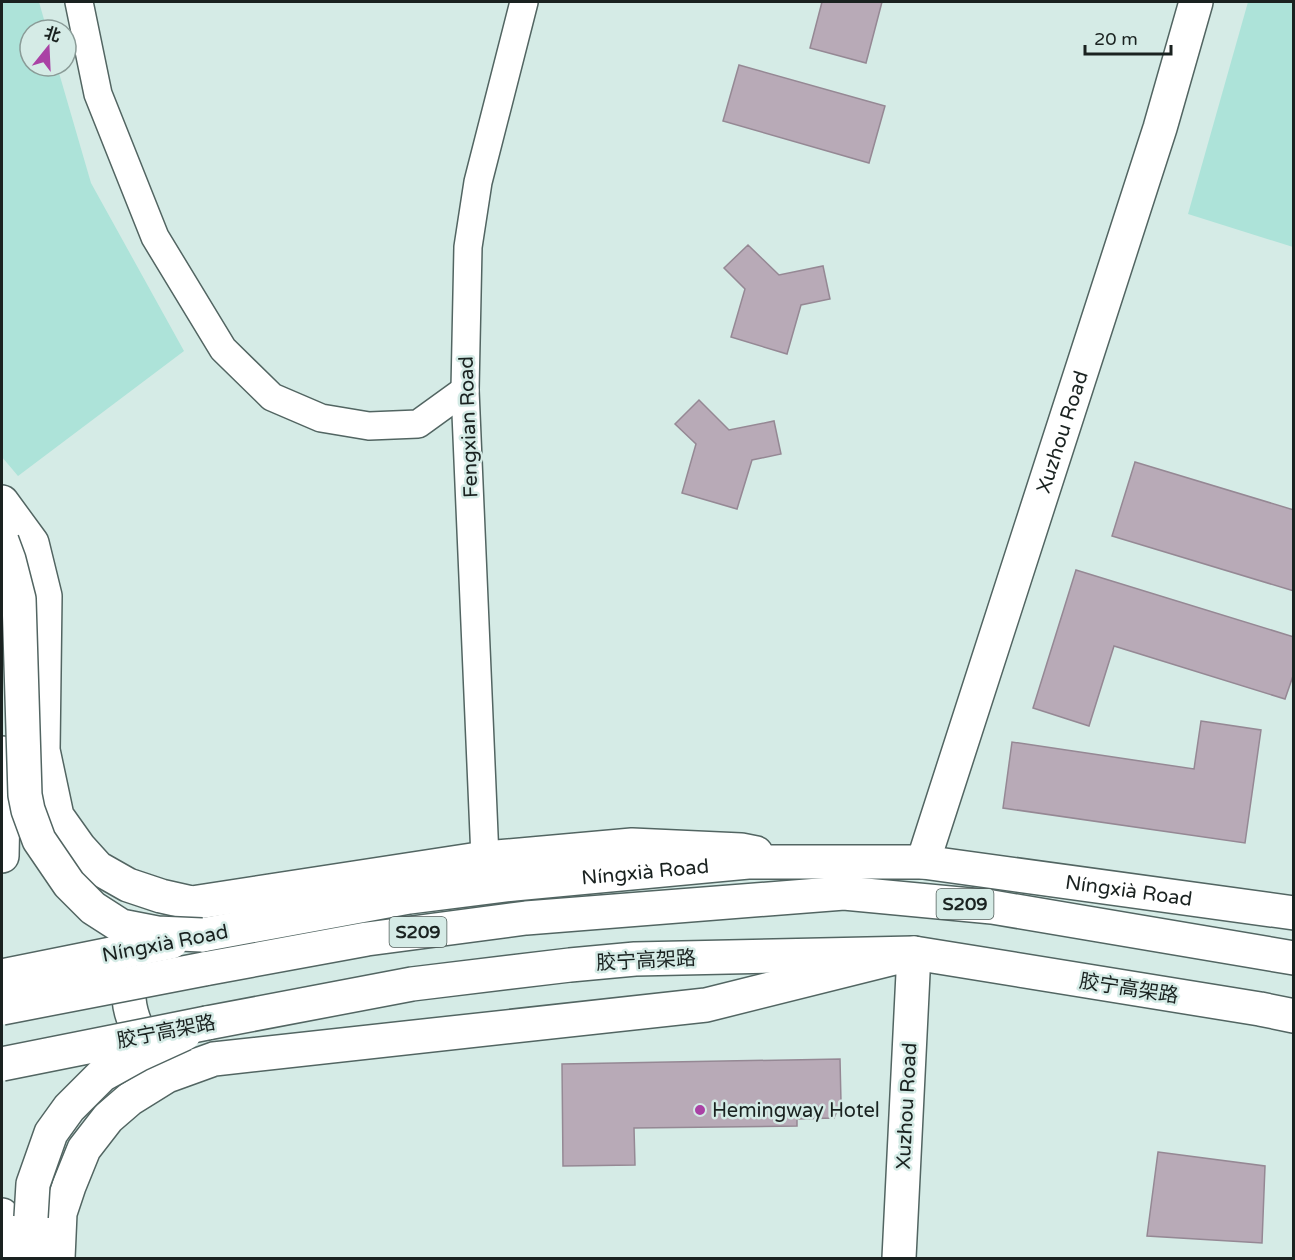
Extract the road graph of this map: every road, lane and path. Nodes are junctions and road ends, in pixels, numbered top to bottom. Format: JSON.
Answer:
{"nodes":[{"id":1,"x":79,"y":2,"type":"edge"},
{"id":2,"x":524,"y":2,"type":"edge"},
{"id":3,"x":1196,"y":2,"type":"edge"},
{"id":4,"x":465,"y":390,"type":"junction"},
{"id":5,"x":2,"y":502,"type":"edge"},
{"id":6,"x":2,"y":541,"type":"edge"},
{"id":7,"x":2,"y":753,"type":"edge"},
{"id":8,"x":2,"y":856,"type":"edge"},
{"id":9,"x":485,"y":858,"type":"junction"},
{"id":10,"x":812,"y":862,"type":"junction"},
{"id":11,"x":923,"y":862,"type":"junction"},
{"id":12,"x":161,"y":896,"type":"junction"},
{"id":13,"x":1293,"y":913,"type":"edge"},
{"id":14,"x":202,"y":935,"type":"junction"},
{"id":15,"x":914,"y":953,"type":"junction"},
{"id":16,"x":1293,"y":958,"type":"edge"},
{"id":17,"x":2,"y":976,"type":"edge"},
{"id":18,"x":2,"y":1008,"type":"edge"},
{"id":19,"x":1293,"y":1016,"type":"edge"},
{"id":20,"x":207,"y":1023,"type":"junction"},
{"id":21,"x":2,"y":1064,"type":"edge"},
{"id":22,"x":167,"y":1076,"type":"junction"},
{"id":23,"x":12,"y":1217,"type":"edge"},
{"id":24,"x":4,"y":1258,"type":"edge"},
{"id":25,"x":31,"y":1258,"type":"edge"},
{"id":26,"x":58,"y":1258,"type":"edge"},
{"id":27,"x":898,"y":1258,"type":"edge"}],
"edges":[{"from":1,"to":4,"type":"street"},
{"from":2,"to":4,"type":"street","name":"Fengxian Road"},
{"from":3,"to":11,"type":"main road","name":"Xuzhou Road"},
{"from":4,"to":9,"type":"street","name":"Fengxian Road"},
{"from":5,"to":12,"type":"main road"},
{"from":6,"to":14,"type":"main road","bridge":true},
{"from":7,"to":8,"type":"main road"},
{"from":9,"to":10,"type":"main road"},
{"from":9,"to":12,"type":"main road"},
{"from":10,"to":11,"type":"main road","name":"Níngxià Road"},
{"from":10,"to":14,"type":"main road","name":"Níngxià Road"},
{"from":11,"to":13,"type":"main road","name":"Níngxià Road"},
{"from":12,"to":22,"type":"main road"},
{"from":14,"to":17,"type":"main road","name":"Níngxià Road","bridge":true},
{"from":15,"to":19,"type":"main road","name":"胶宁高架路"},
{"from":15,"to":20,"type":"main road","name":"胶宁高架路"},
{"from":15,"to":22,"type":"main road"},
{"from":15,"to":27,"type":"main road","name":"Xuzhou Road"},
{"from":16,"to":18,"type":"main road","number":"S209","bridge":true},
{"from":20,"to":21,"type":"main road","name":"胶宁高架路","bridge":true},
{"from":20,"to":23,"type":"main road","bridge":true},
{"from":22,"to":26,"type":"main road"},
{"from":23,"to":24,"type":"main road"},
{"from":23,"to":25,"type":"main road"}]}
